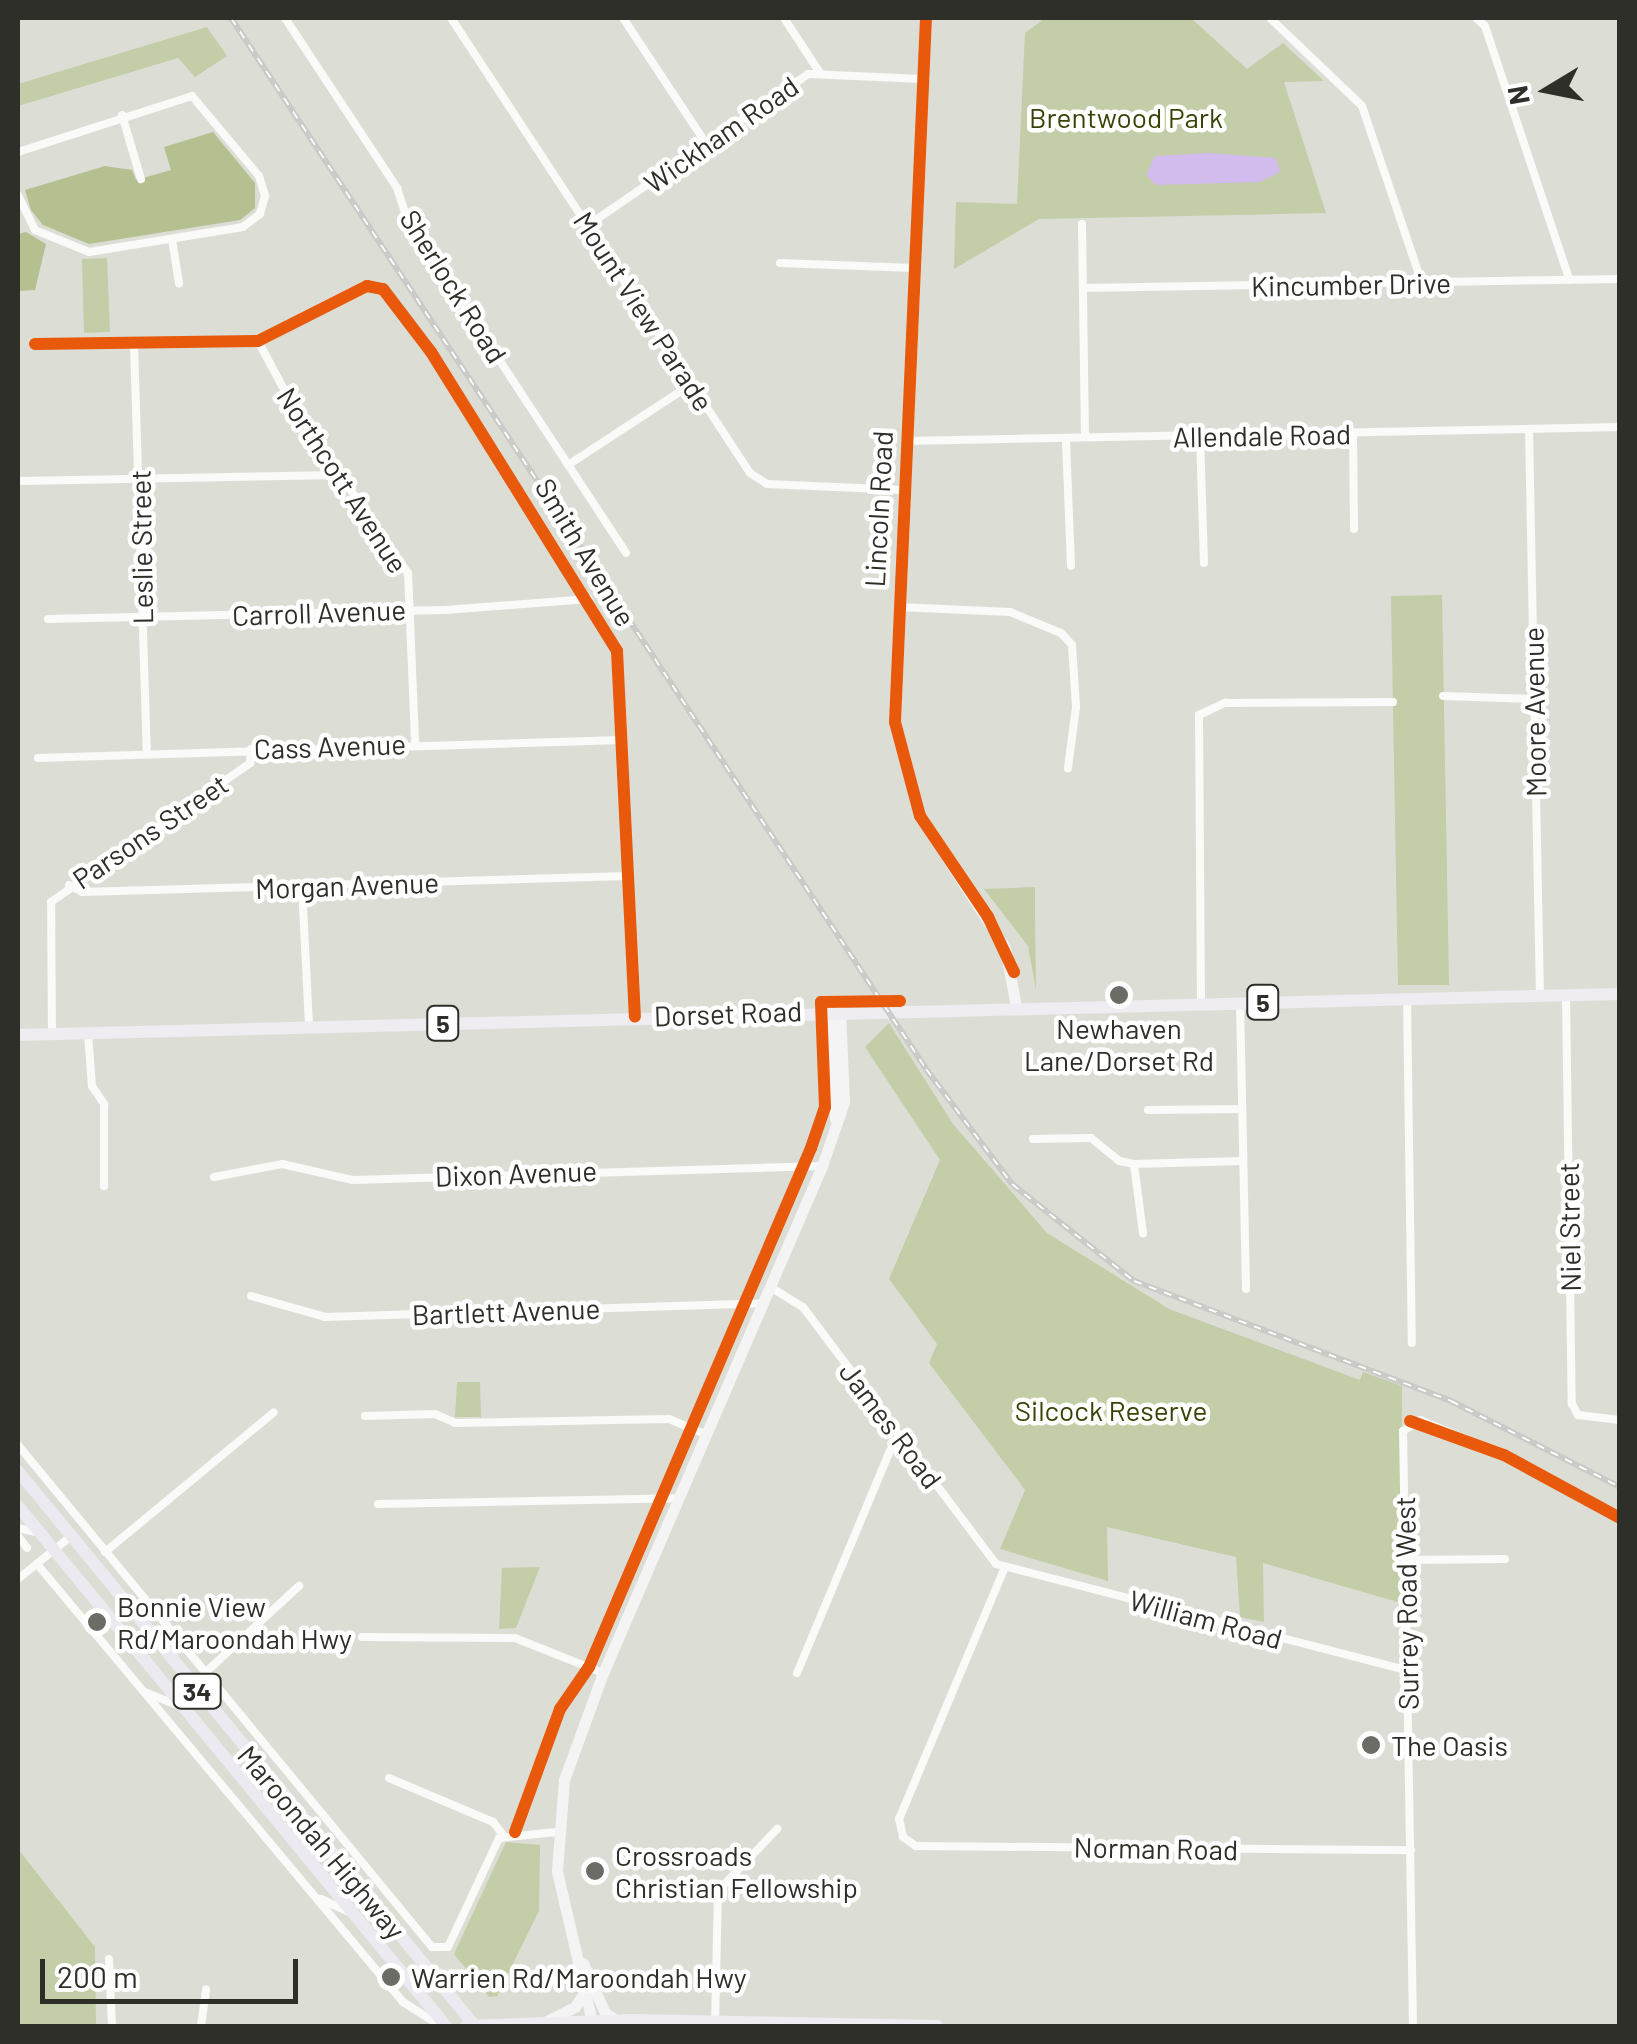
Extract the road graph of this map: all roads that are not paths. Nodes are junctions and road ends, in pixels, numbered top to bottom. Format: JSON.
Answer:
{"nodes":[{"id":1,"x":285,"y":18,"type":"edge"},
{"id":2,"x":451,"y":18,"type":"edge"},
{"id":3,"x":622,"y":18,"type":"edge"},
{"id":4,"x":784,"y":18,"type":"edge"},
{"id":5,"x":926,"y":18,"type":"edge"},
{"id":6,"x":1270,"y":18,"type":"edge"},
{"id":7,"x":1476,"y":18,"type":"edge"},
{"id":8,"x":820,"y":73,"type":"junction"},
{"id":9,"x":923,"y":79,"type":"junction"},
{"id":10,"x":122,"y":115,"type":"junction"},
{"id":11,"x":706,"y":145,"type":"junction"},
{"id":12,"x":18,"y":152,"type":"edge"},
{"id":13,"x":141,"y":179,"type":"dead end"},
{"id":14,"x":18,"y":195,"type":"edge"},
{"id":15,"x":1082,"y":224,"type":"dead end"},
{"id":16,"x":587,"y":226,"type":"junction"},
{"id":17,"x":172,"y":239,"type":"junction"},
{"id":18,"x":780,"y":263,"type":"dead end"},
{"id":19,"x":914,"y":268,"type":"junction"},
{"id":20,"x":1620,"y":278,"type":"edge"},
{"id":21,"x":1569,"y":280,"type":"junction"},
{"id":22,"x":178,"y":283,"type":"dead end"},
{"id":23,"x":1422,"y":283,"type":"junction"},
{"id":24,"x":1083,"y":288,"type":"junction"},
{"id":25,"x":258,"y":340,"type":"junction"},
{"id":26,"x":35,"y":344,"type":"dead end"},
{"id":27,"x":134,"y":345,"type":"junction"},
{"id":28,"x":692,"y":384,"type":"junction"},
{"id":29,"x":1620,"y":428,"type":"edge"},
{"id":30,"x":1529,"y":429,"type":"junction"},
{"id":31,"x":1353,"y":433,"type":"junction"},
{"id":32,"x":1085,"y":434,"type":"junction"},
{"id":33,"x":1200,"y":436,"type":"junction"},
{"id":34,"x":906,"y":441,"type":"junction"},
{"id":35,"x":1066,"y":441,"type":"junction"},
{"id":36,"x":568,"y":465,"type":"junction"},
{"id":37,"x":339,"y":474,"type":"junction"},
{"id":38,"x":140,"y":476,"type":"junction"},
{"id":39,"x":22,"y":481,"type":"dead end"},
{"id":40,"x":904,"y":490,"type":"junction"},
{"id":41,"x":1354,"y":529,"type":"dead end"},
{"id":42,"x":626,"y":553,"type":"dead end"},
{"id":43,"x":1204,"y":563,"type":"dead end"},
{"id":44,"x":1071,"y":566,"type":"dead end"},
{"id":45,"x":589,"y":599,"type":"junction"},
{"id":46,"x":898,"y":608,"type":"junction"},
{"id":47,"x":411,"y":609,"type":"junction"},
{"id":48,"x":143,"y":618,"type":"junction"},
{"id":49,"x":48,"y":619,"type":"dead end"},
{"id":50,"x":1443,"y":696,"type":"dead end"},
{"id":51,"x":1534,"y":699,"type":"junction"},
{"id":52,"x":1393,"y":702,"type":"dead end"},
{"id":53,"x":622,"y":740,"type":"junction"},
{"id":54,"x":414,"y":744,"type":"junction"},
{"id":55,"x":252,"y":749,"type":"junction"},
{"id":56,"x":148,"y":750,"type":"junction"},
{"id":57,"x":38,"y":758,"type":"dead end"},
{"id":58,"x":1068,"y":768,"type":"dead end"},
{"id":59,"x":628,"y":876,"type":"junction"},
{"id":60,"x":69,"y":885,"type":"junction"},
{"id":61,"x":302,"y":887,"type":"junction"},
{"id":62,"x":1620,"y":994,"type":"edge"},
{"id":63,"x":1566,"y":995,"type":"junction"},
{"id":64,"x":1540,"y":996,"type":"junction"},
{"id":65,"x":1407,"y":998,"type":"junction"},
{"id":66,"x":1240,"y":1002,"type":"junction"},
{"id":67,"x":1201,"y":1003,"type":"junction"},
{"id":68,"x":1016,"y":1006,"type":"junction"},
{"id":69,"x":871,"y":1009,"type":"junction"},
{"id":70,"x":835,"y":1010,"type":"junction"},
{"id":71,"x":635,"y":1017,"type":"junction"},
{"id":72,"x":308,"y":1027,"type":"junction"},
{"id":73,"x":52,"y":1034,"type":"junction"},
{"id":74,"x":88,"y":1034,"type":"junction"},
{"id":75,"x":18,"y":1035,"type":"edge"},
{"id":76,"x":845,"y":1043,"type":"junction"},
{"id":77,"x":1242,"y":1109,"type":"junction"},
{"id":78,"x":1148,"y":1110,"type":"dead end"},
{"id":79,"x":835,"y":1123,"type":"junction"},
{"id":80,"x":1033,"y":1139,"type":"dead end"},
{"id":81,"x":1243,"y":1160,"type":"junction"},
{"id":82,"x":1134,"y":1164,"type":"junction"},
{"id":83,"x":822,"y":1166,"type":"junction"},
{"id":84,"x":214,"y":1177,"type":"dead end"},
{"id":85,"x":104,"y":1186,"type":"dead end"},
{"id":86,"x":1143,"y":1233,"type":"dead end"},
{"id":87,"x":772,"y":1288,"type":"junction"},
{"id":88,"x":1246,"y":1289,"type":"dead end"},
{"id":89,"x":251,"y":1296,"type":"dead end"},
{"id":90,"x":764,"y":1303,"type":"junction"},
{"id":91,"x":1412,"y":1343,"type":"dead end"},
{"id":92,"x":274,"y":1412,"type":"dead end"},
{"id":93,"x":365,"y":1416,"type":"dead end"},
{"id":94,"x":1620,"y":1420,"type":"edge"},
{"id":95,"x":707,"y":1435,"type":"junction"},
{"id":96,"x":902,"y":1439,"type":"junction"},
{"id":97,"x":18,"y":1445,"type":"edge"},
{"id":98,"x":18,"y":1471,"type":"edge"},
{"id":99,"x":679,"y":1498,"type":"junction"},
{"id":100,"x":378,"y":1504,"type":"dead end"},
{"id":101,"x":18,"y":1506,"type":"edge"},
{"id":102,"x":1620,"y":1518,"type":"edge"},
{"id":103,"x":18,"y":1528,"type":"edge"},
{"id":104,"x":39,"y":1533,"type":"junction"},
{"id":105,"x":18,"y":1536,"type":"edge"},
{"id":106,"x":70,"y":1537,"type":"junction"},
{"id":107,"x":27,"y":1548,"type":"dead end"},
{"id":108,"x":54,"y":1550,"type":"junction"},
{"id":109,"x":105,"y":1552,"type":"junction"},
{"id":110,"x":1505,"y":1559,"type":"dead end"},
{"id":111,"x":1406,"y":1560,"type":"junction"},
{"id":112,"x":37,"y":1564,"type":"junction"},
{"id":113,"x":1006,"y":1567,"type":"junction"},
{"id":114,"x":18,"y":1579,"type":"edge"},
{"id":115,"x":300,"y":1586,"type":"dead end"},
{"id":116,"x":362,"y":1636,"type":"dead end"},
{"id":117,"x":1407,"y":1670,"type":"junction"},
{"id":118,"x":206,"y":1672,"type":"junction"},
{"id":119,"x":603,"y":1673,"type":"junction"},
{"id":120,"x":797,"y":1673,"type":"dead end"},
{"id":121,"x":147,"y":1693,"type":"junction"},
{"id":122,"x":180,"y":1706,"type":"junction"},
{"id":123,"x":388,"y":1778,"type":"dead end"},
{"id":124,"x":777,"y":1829,"type":"dead end"},
{"id":125,"x":557,"y":1832,"type":"junction"},
{"id":126,"x":502,"y":1835,"type":"junction"},
{"id":127,"x":322,"y":1844,"type":"junction"},
{"id":128,"x":350,"y":1849,"type":"junction"},
{"id":129,"x":1411,"y":1850,"type":"junction"},
{"id":130,"x":315,"y":1896,"type":"junction"},
{"id":131,"x":353,"y":1914,"type":"junction"},
{"id":132,"x":569,"y":1932,"type":"junction"},
{"id":133,"x":110,"y":1959,"type":"dead end"},
{"id":134,"x":206,"y":1989,"type":"dead end"},
{"id":135,"x":585,"y":1991,"type":"junction"},
{"id":136,"x":616,"y":2020,"type":"junction"},
{"id":137,"x":545,"y":2022,"type":"junction"},
{"id":138,"x":593,"y":2024,"type":"edge"},
{"id":139,"x":661,"y":2024,"type":"junction"},
{"id":140,"x":717,"y":2025,"type":"edge"},
{"id":141,"x":112,"y":2026,"type":"edge"},
{"id":142,"x":201,"y":2026,"type":"edge"},
{"id":143,"x":444,"y":2026,"type":"edge"},
{"id":144,"x":471,"y":2026,"type":"edge"},
{"id":145,"x":645,"y":2026,"type":"edge"},
{"id":146,"x":879,"y":2026,"type":"edge"},
{"id":147,"x":937,"y":2026,"type":"edge"},
{"id":148,"x":1413,"y":2026,"type":"edge"}],
"edges":[{"from":1,"to":36,"type":"street","name":"Sherlock Road"},
{"from":2,"to":16,"type":"street","name":"Mount View Parade"},
{"from":3,"to":11,"type":"street"},
{"from":4,"to":8,"type":"street"},
{"from":5,"to":9,"type":"main road","name":"Lincoln Road"},
{"from":6,"to":23,"type":"street"},
{"from":7,"to":21,"type":"street"},
{"from":8,"to":9,"type":"street","name":"Wickham Road"},
{"from":8,"to":11,"type":"street","name":"Wickham Road"},
{"from":9,"to":19,"type":"main road","name":"Lincoln Road"},
{"from":10,"to":12,"type":"street"},
{"from":10,"to":13,"type":"street"},
{"from":10,"to":17,"type":"street"},
{"from":11,"to":16,"type":"street","name":"Wickham Road"},
{"from":14,"to":17,"type":"street"},
{"from":15,"to":24,"type":"street"},
{"from":16,"to":28,"type":"street","name":"Mount View Parade"},
{"from":17,"to":22,"type":"street"},
{"from":18,"to":19,"type":"street"},
{"from":19,"to":34,"type":"main road","name":"Lincoln Road"},
{"from":20,"to":21,"type":"street","name":"Kincumber Drive"},
{"from":21,"to":23,"type":"street","name":"Kincumber Drive"},
{"from":23,"to":24,"type":"street","name":"Kincumber Drive"},
{"from":24,"to":32,"type":"street"},
{"from":25,"to":27,"type":"street"},
{"from":25,"to":37,"type":"street","name":"Northcott Avenue"},
{"from":25,"to":45,"type":"street","name":"Smith Avenue"},
{"from":26,"to":27,"type":"street"},
{"from":27,"to":38,"type":"street","name":"Leslie Street"},
{"from":28,"to":36,"type":"street"},
{"from":28,"to":40,"type":"street","name":"Mount View Parade"},
{"from":29,"to":30,"type":"street","name":"Allendale Road"},
{"from":30,"to":31,"type":"street","name":"Allendale Road"},
{"from":30,"to":51,"type":"street","name":"Moore Avenue"},
{"from":31,"to":33,"type":"street","name":"Allendale Road"},
{"from":31,"to":41,"type":"street"},
{"from":32,"to":33,"type":"street","name":"Allendale Road"},
{"from":32,"to":35,"type":"street","name":"Allendale Road"},
{"from":33,"to":43,"type":"street"},
{"from":34,"to":35,"type":"street","name":"Allendale Road"},
{"from":34,"to":40,"type":"main road","name":"Lincoln Road"},
{"from":35,"to":44,"type":"street"},
{"from":36,"to":42,"type":"street","name":"Sherlock Road"},
{"from":37,"to":38,"type":"street"},
{"from":37,"to":47,"type":"street","name":"Northcott Avenue"},
{"from":38,"to":39,"type":"street"},
{"from":38,"to":48,"type":"street","name":"Leslie Street"},
{"from":40,"to":46,"type":"main road","name":"Lincoln Road"},
{"from":45,"to":47,"type":"street","name":"Carroll Avenue"},
{"from":45,"to":53,"type":"street","name":"Smith Avenue"},
{"from":46,"to":58,"type":"street"},
{"from":46,"to":68,"type":"main road","name":"Lincoln Road"},
{"from":47,"to":48,"type":"street","name":"Carroll Avenue"},
{"from":47,"to":54,"type":"street","name":"Northcott Avenue"},
{"from":48,"to":49,"type":"street","name":"Carroll Avenue"},
{"from":48,"to":56,"type":"street","name":"Leslie Street"},
{"from":50,"to":51,"type":"street"},
{"from":51,"to":64,"type":"street","name":"Moore Avenue"},
{"from":52,"to":67,"type":"street"},
{"from":53,"to":54,"type":"street","name":"Cass Avenue"},
{"from":53,"to":59,"type":"street","name":"Smith Avenue"},
{"from":54,"to":55,"type":"street","name":"Cass Avenue"},
{"from":55,"to":56,"type":"street","name":"Cass Avenue"},
{"from":55,"to":60,"type":"street","name":"Parsons Street"},
{"from":56,"to":57,"type":"street","name":"Cass Avenue"},
{"from":59,"to":61,"type":"street","name":"Morgan Avenue"},
{"from":59,"to":71,"type":"street","name":"Smith Avenue"},
{"from":60,"to":61,"type":"street","name":"Morgan Avenue"},
{"from":60,"to":73,"type":"street","name":"Parsons Street"},
{"from":61,"to":72,"type":"street"},
{"from":62,"to":63,"type":"main road","name":"Dorset Road","number":"5"},
{"from":63,"to":64,"type":"main road","name":"Dorset Road","number":"5"},
{"from":63,"to":94,"type":"street","name":"Niel Street"},
{"from":64,"to":65,"type":"main road","name":"Dorset Road","number":"5"},
{"from":65,"to":66,"type":"main road","name":"Dorset Road","number":"5"},
{"from":65,"to":91,"type":"street"},
{"from":66,"to":67,"type":"main road","name":"Dorset Road","number":"5"},
{"from":66,"to":77,"type":"street"},
{"from":67,"to":68,"type":"main road","name":"Dorset Road","number":"5"},
{"from":68,"to":69,"type":"main road","name":"Dorset Road","number":"5"},
{"from":69,"to":70,"type":"main road","name":"Dorset Road","number":"5"},
{"from":69,"to":76,"type":"main road"},
{"from":70,"to":71,"type":"main road","name":"Dorset Road","number":"5"},
{"from":70,"to":76,"type":"main road"},
{"from":70,"to":79,"type":"main road"},
{"from":71,"to":72,"type":"main road","name":"Dorset Road","number":"5"},
{"from":72,"to":74,"type":"main road","name":"Dorset Road","number":"5"},
{"from":73,"to":74,"type":"main road","name":"Dorset Road","number":"5"},
{"from":73,"to":75,"type":"main road","name":"Dorset Road","number":"5"},
{"from":74,"to":85,"type":"street"},
{"from":76,"to":79,"type":"main road"},
{"from":77,"to":78,"type":"street"},
{"from":77,"to":81,"type":"street"},
{"from":79,"to":83,"type":"main road"},
{"from":80,"to":82,"type":"street"},
{"from":81,"to":82,"type":"street"},
{"from":81,"to":88,"type":"street"},
{"from":82,"to":86,"type":"street"},
{"from":83,"to":84,"type":"street","name":"Dixon Avenue"},
{"from":83,"to":87,"type":"main road"},
{"from":87,"to":90,"type":"main road"},
{"from":87,"to":96,"type":"street","name":"James Road"},
{"from":89,"to":90,"type":"street","name":"Bartlett Avenue"},
{"from":90,"to":95,"type":"main road"},
{"from":92,"to":109,"type":"street"},
{"from":93,"to":95,"type":"street"},
{"from":95,"to":99,"type":"main road"},
{"from":96,"to":113,"type":"street","name":"James Road"},
{"from":96,"to":120,"type":"street"},
{"from":97,"to":109,"type":"street"},
{"from":98,"to":106,"type":"highway","name":"Maroondah Highway","number":"34"},
{"from":99,"to":100,"type":"street"},
{"from":99,"to":119,"type":"main road"},
{"from":101,"to":104,"type":"highway","name":"Maroondah Highway","number":"34"},
{"from":102,"to":111,"type":"street","name":"Surrey Road West"},
{"from":103,"to":104,"type":"street"},
{"from":104,"to":108,"type":"highway","name":"Maroondah Highway","number":"34"},
{"from":105,"to":107,"type":"street"},
{"from":106,"to":108,"type":"street"},
{"from":106,"to":127,"type":"highway","name":"Maroondah Highway","number":"34"},
{"from":108,"to":112,"type":"street"},
{"from":108,"to":122,"type":"highway","name":"Maroondah Highway","number":"34"},
{"from":109,"to":118,"type":"street"},
{"from":110,"to":111,"type":"street"},
{"from":111,"to":117,"type":"street","name":"Surrey Road West"},
{"from":112,"to":114,"type":"street"},
{"from":112,"to":121,"type":"street"},
{"from":113,"to":117,"type":"street","name":"William Road"},
{"from":113,"to":129,"type":"street","name":"Norman Road"},
{"from":115,"to":118,"type":"street"},
{"from":116,"to":119,"type":"street"},
{"from":117,"to":129,"type":"street","name":"Surrey Road West"},
{"from":118,"to":128,"type":"street"},
{"from":119,"to":125,"type":"main road"},
{"from":121,"to":122,"type":"street"},
{"from":121,"to":130,"type":"street"},
{"from":122,"to":131,"type":"highway","name":"Maroondah Highway","number":"34"},
{"from":123,"to":126,"type":"street"},
{"from":124,"to":140,"type":"street"},
{"from":125,"to":126,"type":"street"},
{"from":125,"to":132,"type":"main road"},
{"from":126,"to":128,"type":"street"},
{"from":127,"to":128,"type":"street"},
{"from":127,"to":144,"type":"highway","name":"Maroondah Highway","number":"34"},
{"from":129,"to":148,"type":"street","name":"Surrey Road West"},
{"from":130,"to":131,"type":"street"},
{"from":130,"to":143,"type":"street"},
{"from":131,"to":143,"type":"highway","name":"Maroondah Highway","number":"34"},
{"from":132,"to":135,"type":"main road"},
{"from":132,"to":136,"type":"main road"},
{"from":133,"to":141,"type":"street"},
{"from":134,"to":142,"type":"street"},
{"from":135,"to":137,"type":"main road"},
{"from":135,"to":138,"type":"main road"},
{"from":136,"to":138,"type":"main road"},
{"from":136,"to":139,"type":"main road"},
{"from":137,"to":138,"type":"main road"},
{"from":137,"to":144,"type":"main road"},
{"from":139,"to":140,"type":"main road"},
{"from":139,"to":145,"type":"main road"},
{"from":140,"to":146,"type":"main road"},
{"from":146,"to":147,"type":"main road"}]}
